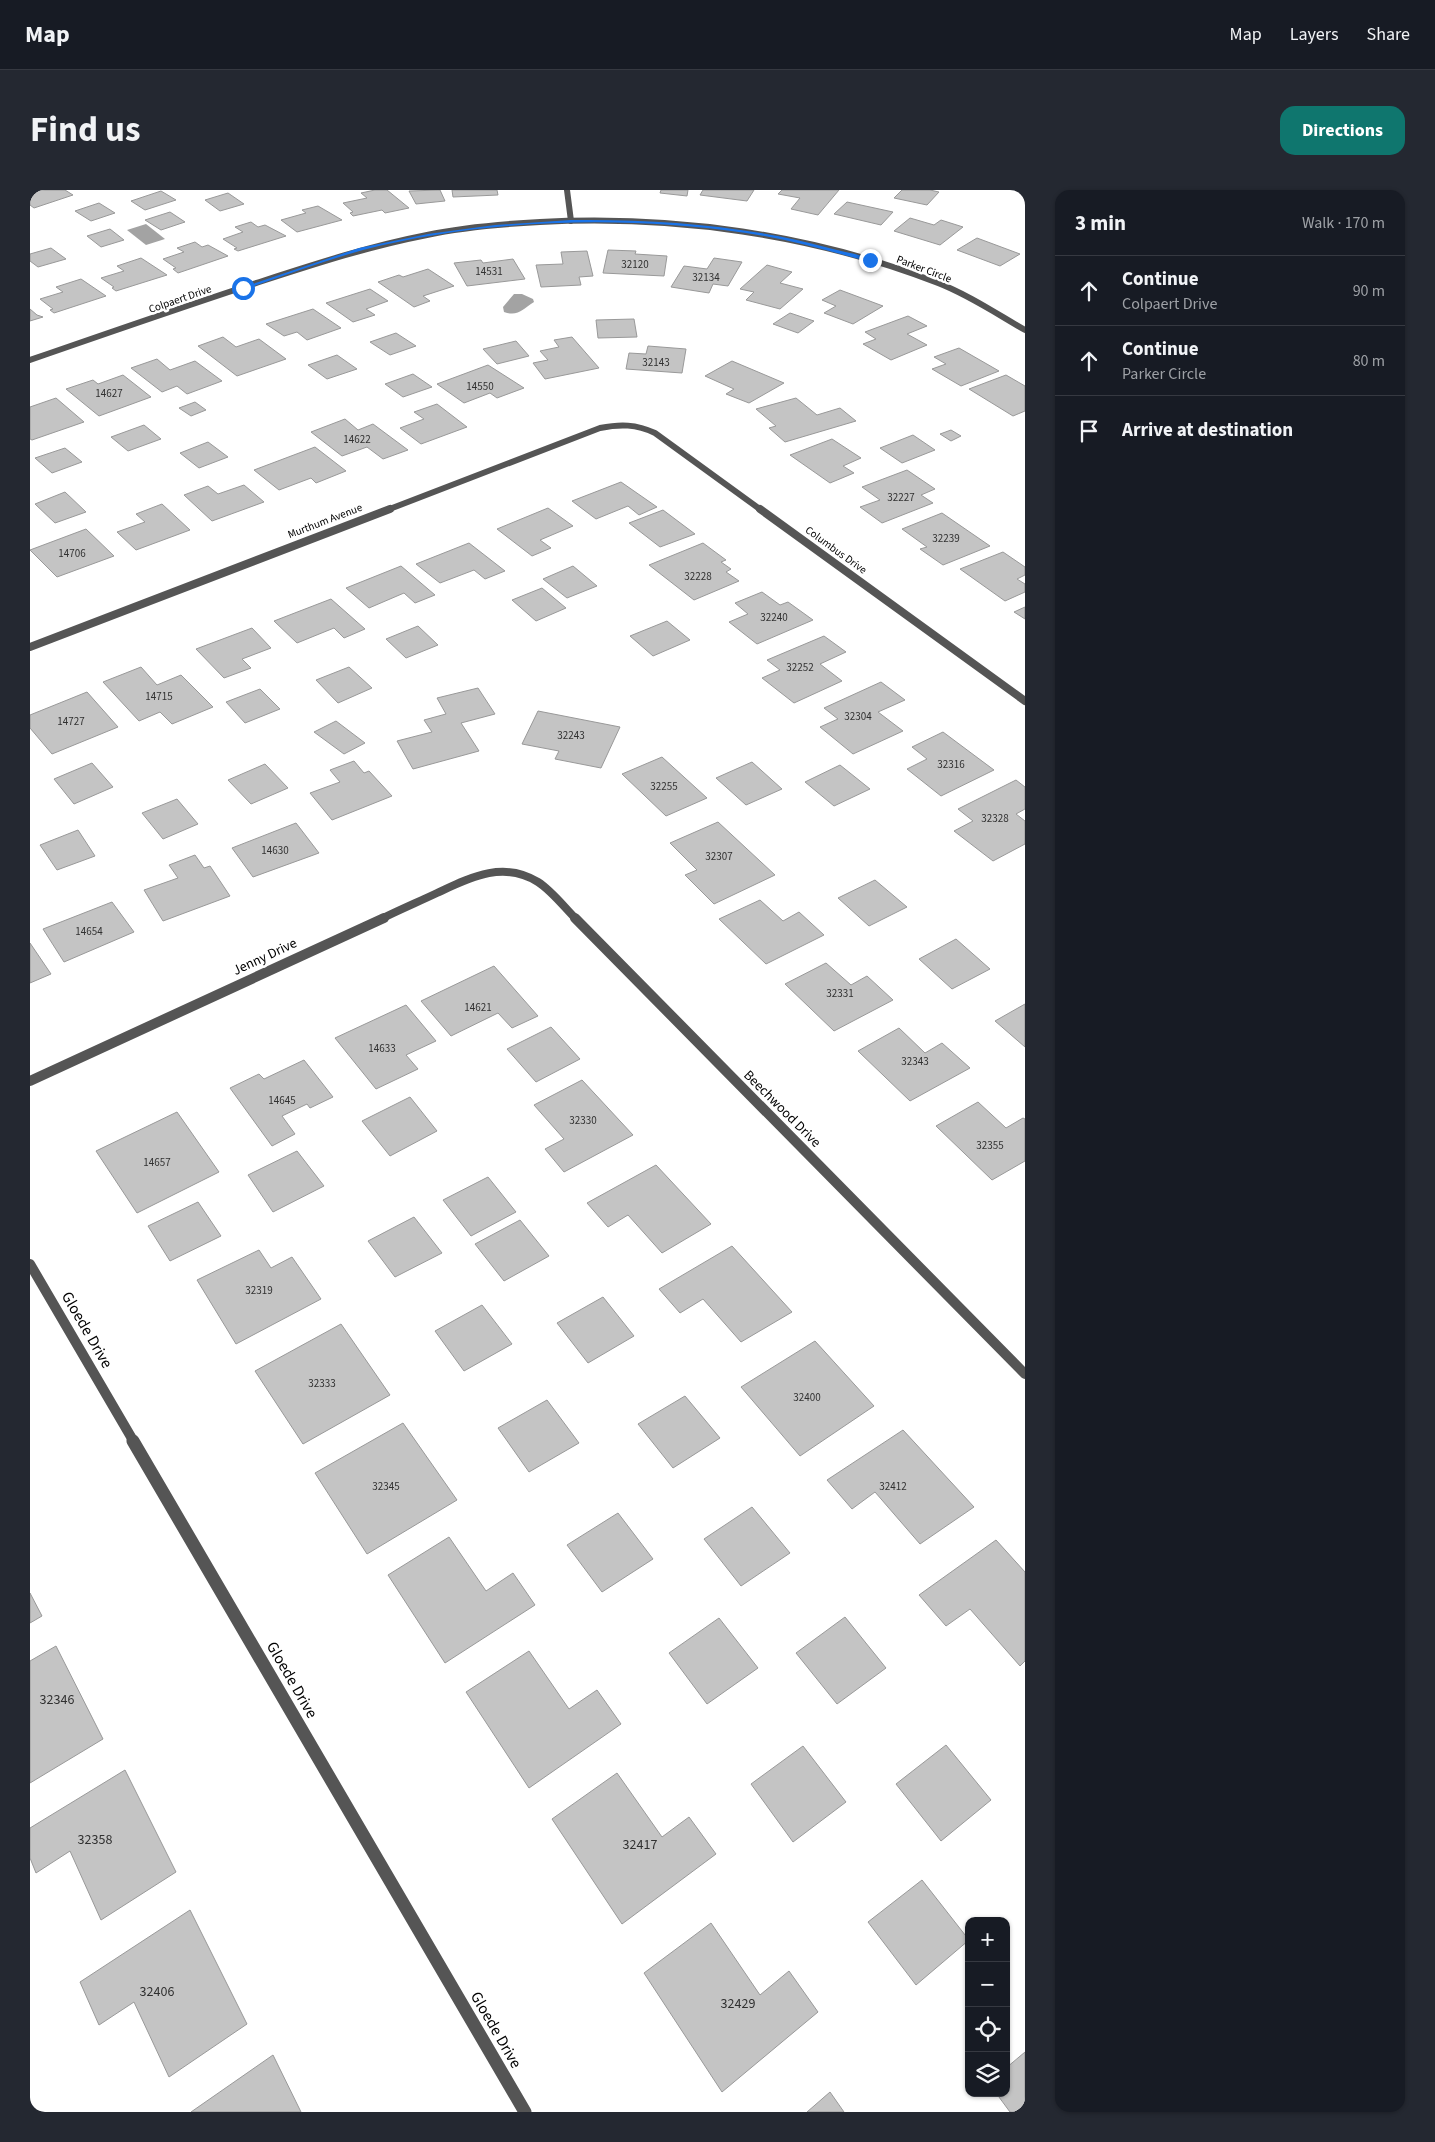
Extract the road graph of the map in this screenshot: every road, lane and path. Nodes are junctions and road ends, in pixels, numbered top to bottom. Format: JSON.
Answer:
{"nodes":[{"id":1,"x":567,"y":190,"type":"edge"},
{"id":2,"x":571,"y":221,"type":"junction"},
{"id":3,"x":1025,"y":330,"type":"edge"},
{"id":4,"x":30,"y":360,"type":"edge"},
{"id":5,"x":630,"y":424,"type":"joint"},
{"id":6,"x":30,"y":647,"type":"edge"},
{"id":7,"x":1025,"y":701,"type":"edge"},
{"id":8,"x":514,"y":871,"type":"joint"},
{"id":9,"x":30,"y":1081,"type":"edge"},
{"id":10,"x":30,"y":1264,"type":"edge"},
{"id":11,"x":1025,"y":1374,"type":"edge"},
{"id":12,"x":525,"y":2112,"type":"edge"}],
"edges":[{"from":1,"to":2,"type":"street"},
{"from":2,"to":3,"type":"street","name":"Parker Circle"},
{"from":2,"to":4,"type":"street","name":"Colpaert Drive"},
{"from":5,"to":6,"type":"street","name":"Murthum Avenue"},
{"from":5,"to":7,"type":"street","name":"Columbus Drive"},
{"from":8,"to":9,"type":"street","name":"Jenny Drive"},
{"from":8,"to":11,"type":"street","name":"Beechwood Drive"},
{"from":10,"to":12,"type":"street","name":"Gloede Drive"}]}
